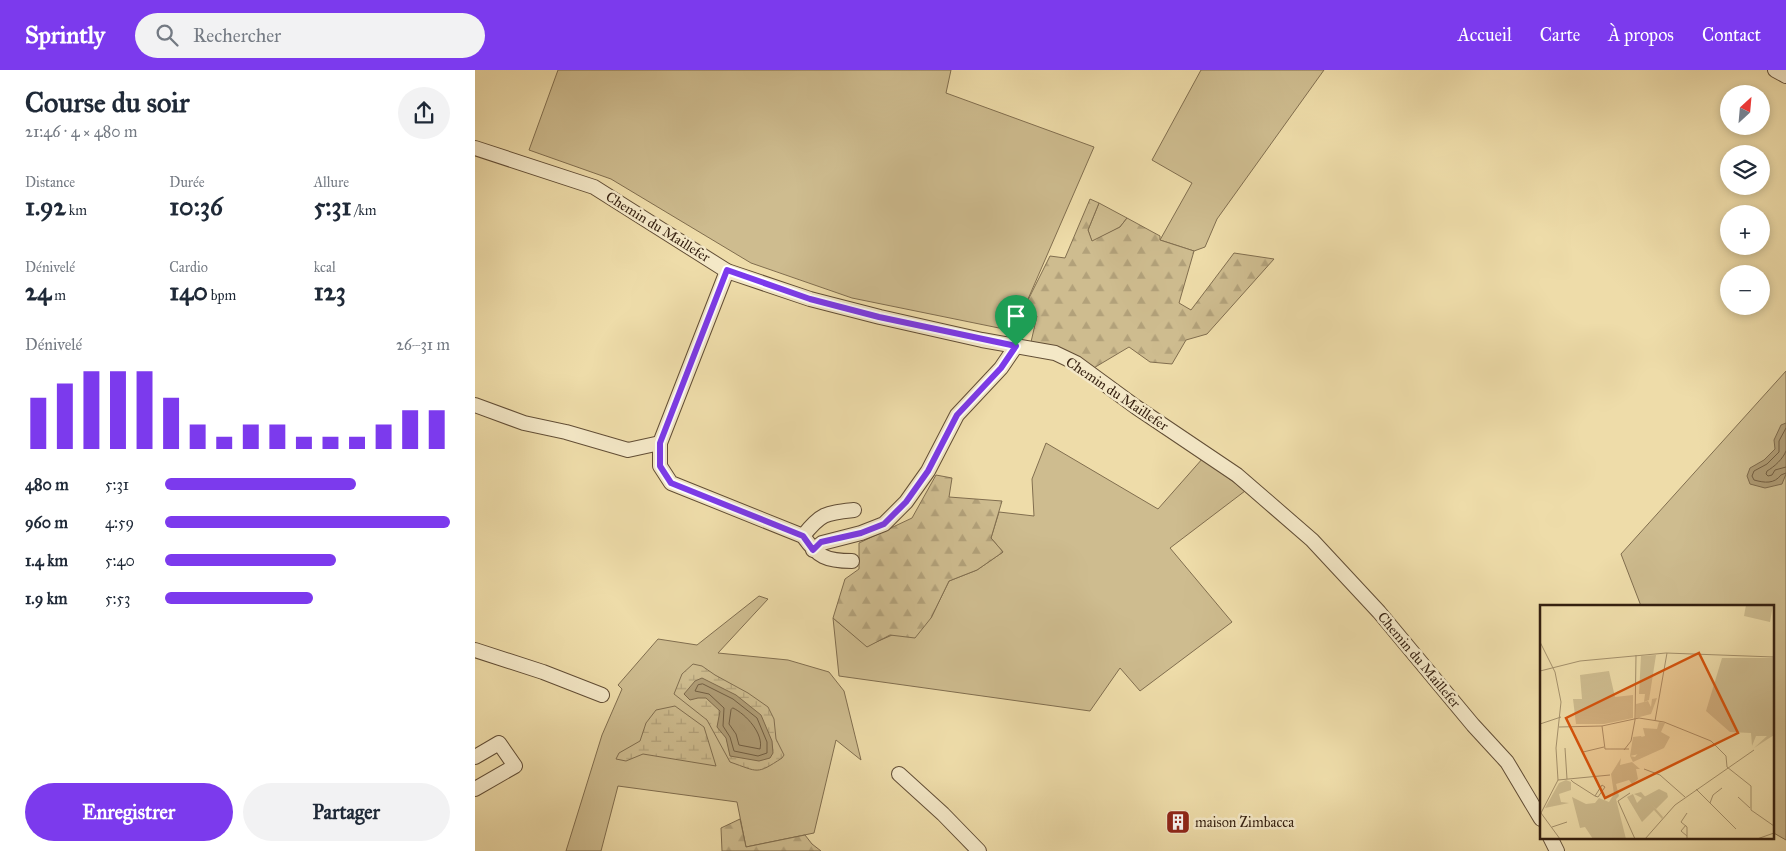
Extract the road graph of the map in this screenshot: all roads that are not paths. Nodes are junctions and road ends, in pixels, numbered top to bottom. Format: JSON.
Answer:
{"nodes":[{"id":1,"x":1775,"y":70,"type":"edge"},
{"id":2,"x":1786,"y":76,"type":"edge"},
{"id":3,"x":475,"y":148,"type":"edge"},
{"id":4,"x":727,"y":270,"type":"junction"},
{"id":5,"x":1016,"y":346,"type":"junction"},
{"id":6,"x":475,"y":405,"type":"edge"},
{"id":7,"x":660,"y":443,"type":"junction"},
{"id":8,"x":854,"y":510,"type":"dead end"},
{"id":9,"x":803,"y":536,"type":"junction"},
{"id":10,"x":813,"y":550,"type":"junction"},
{"id":11,"x":852,"y":561,"type":"dead end"},
{"id":12,"x":475,"y":650,"type":"edge"},
{"id":13,"x":602,"y":695,"type":"dead end"},
{"id":14,"x":475,"y":757,"type":"edge"},
{"id":15,"x":899,"y":774,"type":"dead end"},
{"id":16,"x":475,"y":789,"type":"edge"},
{"id":17,"x":1540,"y":817,"type":"edge"},
{"id":18,"x":1550,"y":838,"type":"edge"},
{"id":19,"x":979,"y":851,"type":"edge"},
{"id":20,"x":1557,"y":851,"type":"edge"}],
"edges":[{"from":1,"to":2,"type":"street"},
{"from":3,"to":4,"type":"street","name":"Chemin du Maillefer"},
{"from":4,"to":5,"type":"street","name":"Chemin du Maillefer"},
{"from":4,"to":7,"type":"street"},
{"from":5,"to":10,"type":"street"},
{"from":5,"to":17,"type":"street","name":"Chemin du Maillefer"},
{"from":6,"to":7,"type":"street"},
{"from":7,"to":9,"type":"street"},
{"from":8,"to":9,"type":"street"},
{"from":9,"to":10,"type":"street"},
{"from":10,"to":11,"type":"street"},
{"from":12,"to":13,"type":"street"},
{"from":14,"to":16,"type":"street"},
{"from":15,"to":19,"type":"street"},
{"from":18,"to":20,"type":"street"}]}
